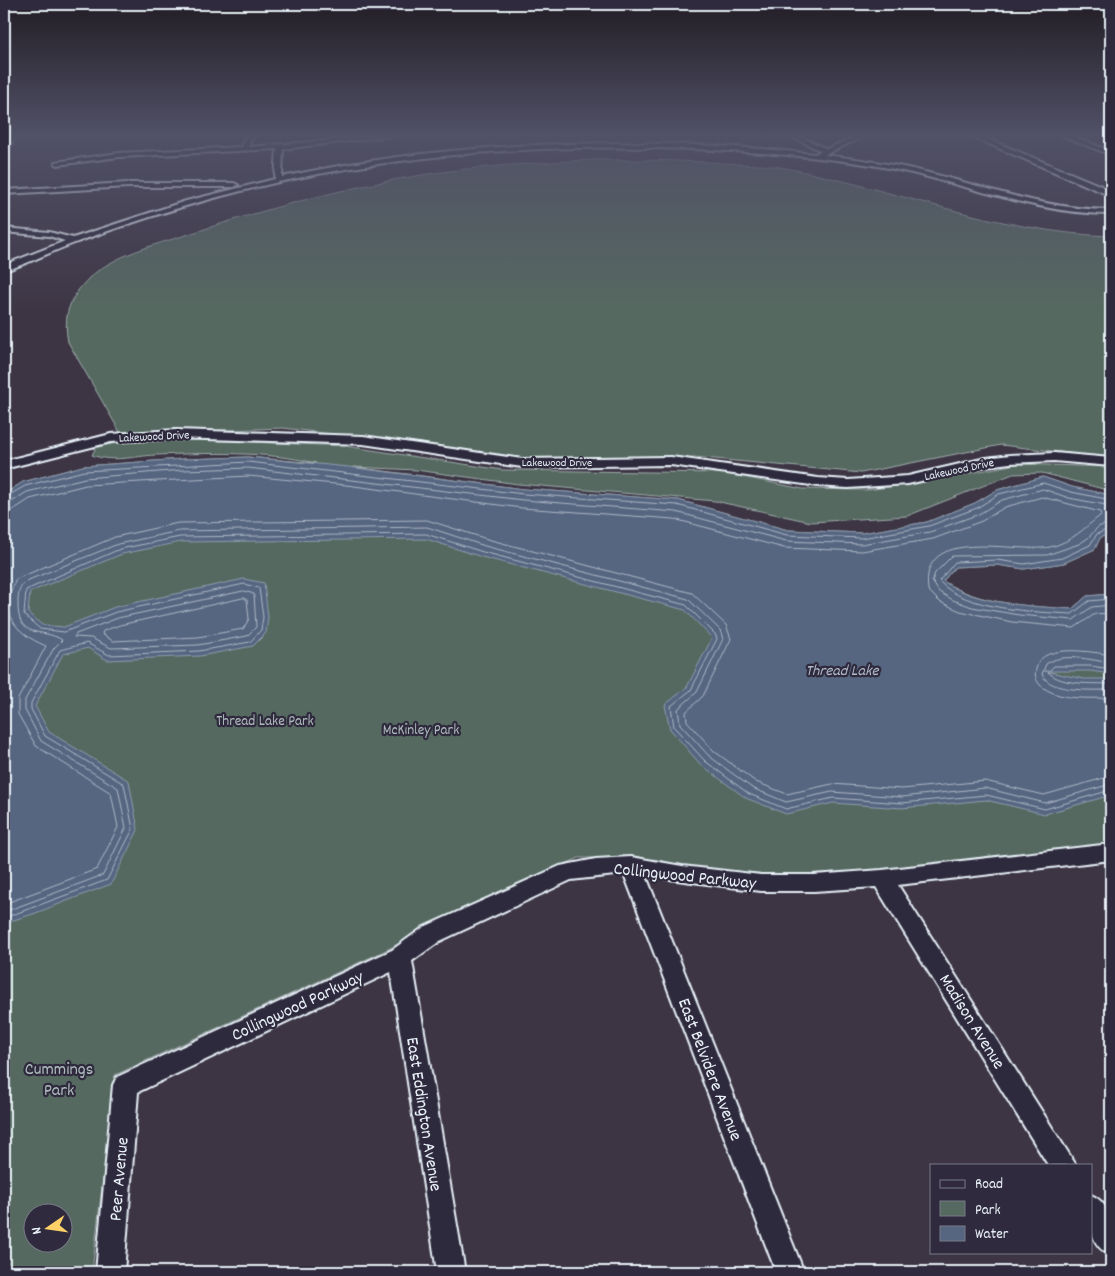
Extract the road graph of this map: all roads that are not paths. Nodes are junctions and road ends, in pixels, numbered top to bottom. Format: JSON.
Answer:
{"nodes":[{"id":1,"x":224,"y":194,"type":"edge"},
{"id":2,"x":994,"y":194,"type":"edge"},
{"id":3,"x":1111,"y":212,"type":"edge"},
{"id":4,"x":4,"y":230,"type":"edge"},
{"id":5,"x":71,"y":240,"type":"junction"},
{"id":6,"x":4,"y":268,"type":"edge"},
{"id":7,"x":1111,"y":462,"type":"edge"},
{"id":8,"x":4,"y":465,"type":"edge"},
{"id":9,"x":1110,"y":854,"type":"edge"},
{"id":10,"x":631,"y":865,"type":"junction"},
{"id":11,"x":882,"y":878,"type":"junction"},
{"id":12,"x":400,"y":957,"type":"junction"},
{"id":13,"x":126,"y":1085,"type":"joint"},
{"id":14,"x":1062,"y":1164,"type":"edge"},
{"id":15,"x":1092,"y":1211,"type":"edge"},
{"id":16,"x":1111,"y":1241,"type":"edge"},
{"id":17,"x":110,"y":1272,"type":"edge"},
{"id":18,"x":451,"y":1272,"type":"edge"},
{"id":19,"x":790,"y":1272,"type":"edge"}],
"edges":[{"from":1,"to":5,"type":"street"},
{"from":2,"to":3,"type":"street"},
{"from":4,"to":5,"type":"street"},
{"from":5,"to":6,"type":"street"},
{"from":7,"to":8,"type":"street","name":"Lakewood Drive"},
{"from":9,"to":11,"type":"street","name":"Collingwood Parkway"},
{"from":10,"to":11,"type":"street","name":"Collingwood Parkway"},
{"from":10,"to":12,"type":"street","name":"Collingwood Parkway"},
{"from":10,"to":19,"type":"street","name":"East Belvidere Avenue"},
{"from":11,"to":14,"type":"street","name":"Madison Avenue"},
{"from":12,"to":13,"type":"street","name":"Collingwood Parkway"},
{"from":12,"to":18,"type":"street","name":"East Eddington Avenue"},
{"from":13,"to":17,"type":"street","name":"Peer Avenue"},
{"from":15,"to":16,"type":"street"}]}
